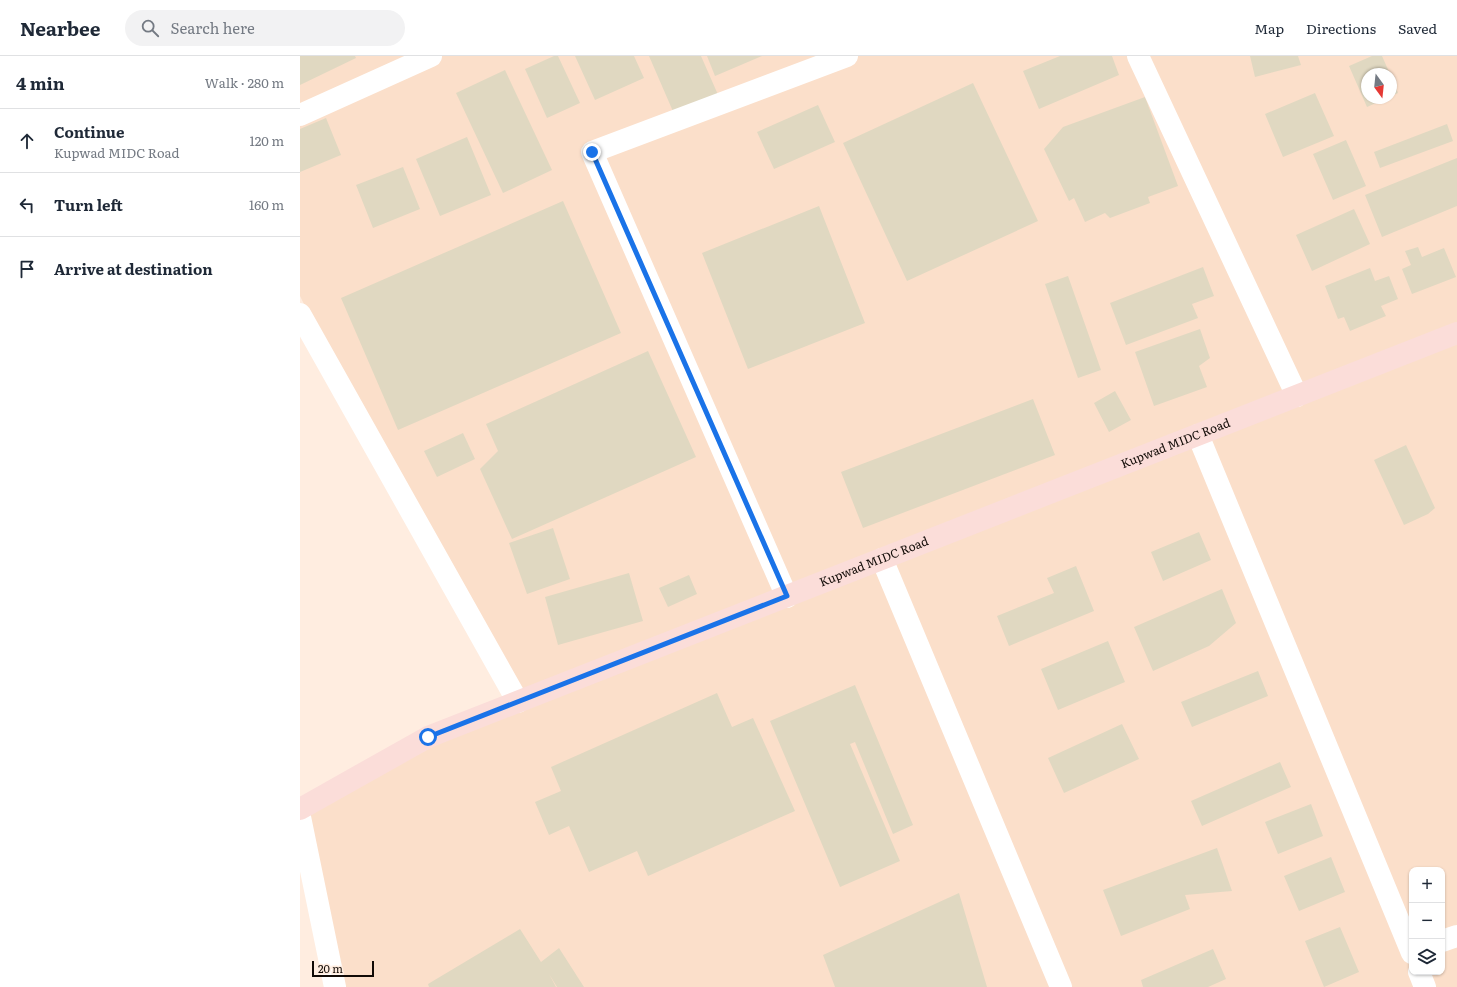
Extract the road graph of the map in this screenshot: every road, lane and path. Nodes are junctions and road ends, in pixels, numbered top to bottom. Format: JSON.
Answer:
{"nodes":[{"id":1,"x":847,"y":56,"type":"edge"},
{"id":2,"x":1138,"y":56,"type":"edge"},
{"id":3,"x":422,"y":58,"type":"edge"},
{"id":4,"x":300,"y":115,"type":"edge"},
{"id":5,"x":300,"y":314,"type":"edge"},
{"id":6,"x":1457,"y":333,"type":"edge"},
{"id":7,"x":1297,"y":396,"type":"junction"},
{"id":8,"x":1198,"y":435,"type":"junction"},
{"id":9,"x":882,"y":559,"type":"junction"},
{"id":10,"x":787,"y":596,"type":"junction"},
{"id":11,"x":518,"y":702,"type":"junction"},
{"id":12,"x":300,"y":810,"type":"edge"},
{"id":13,"x":300,"y":817,"type":"edge"},
{"id":14,"x":1457,"y":936,"type":"edge"},
{"id":15,"x":1445,"y":940,"type":"edge"},
{"id":16,"x":1409,"y":946,"type":"edge"},
{"id":17,"x":1420,"y":975,"type":"edge"},
{"id":18,"x":335,"y":987,"type":"edge"},
{"id":19,"x":1061,"y":987,"type":"edge"},
{"id":20,"x":1425,"y":987,"type":"edge"}],
"edges":[{"from":1,"to":10,"type":"street"},
{"from":2,"to":7,"type":"street"},
{"from":3,"to":4,"type":"street"},
{"from":5,"to":11,"type":"street"},
{"from":6,"to":7,"type":"main road","name":"Kupwad MIDC Road"},
{"from":7,"to":8,"type":"main road","name":"Kupwad MIDC Road"},
{"from":8,"to":9,"type":"main road","name":"Kupwad MIDC Road"},
{"from":8,"to":16,"type":"street"},
{"from":9,"to":10,"type":"main road","name":"Kupwad MIDC Road"},
{"from":9,"to":19,"type":"street"},
{"from":10,"to":11,"type":"main road","name":"Kupwad MIDC Road"},
{"from":11,"to":12,"type":"main road","name":"Kupwad MIDC Road"},
{"from":13,"to":18,"type":"street"},
{"from":14,"to":15,"type":"street"},
{"from":17,"to":20,"type":"street"}]}
